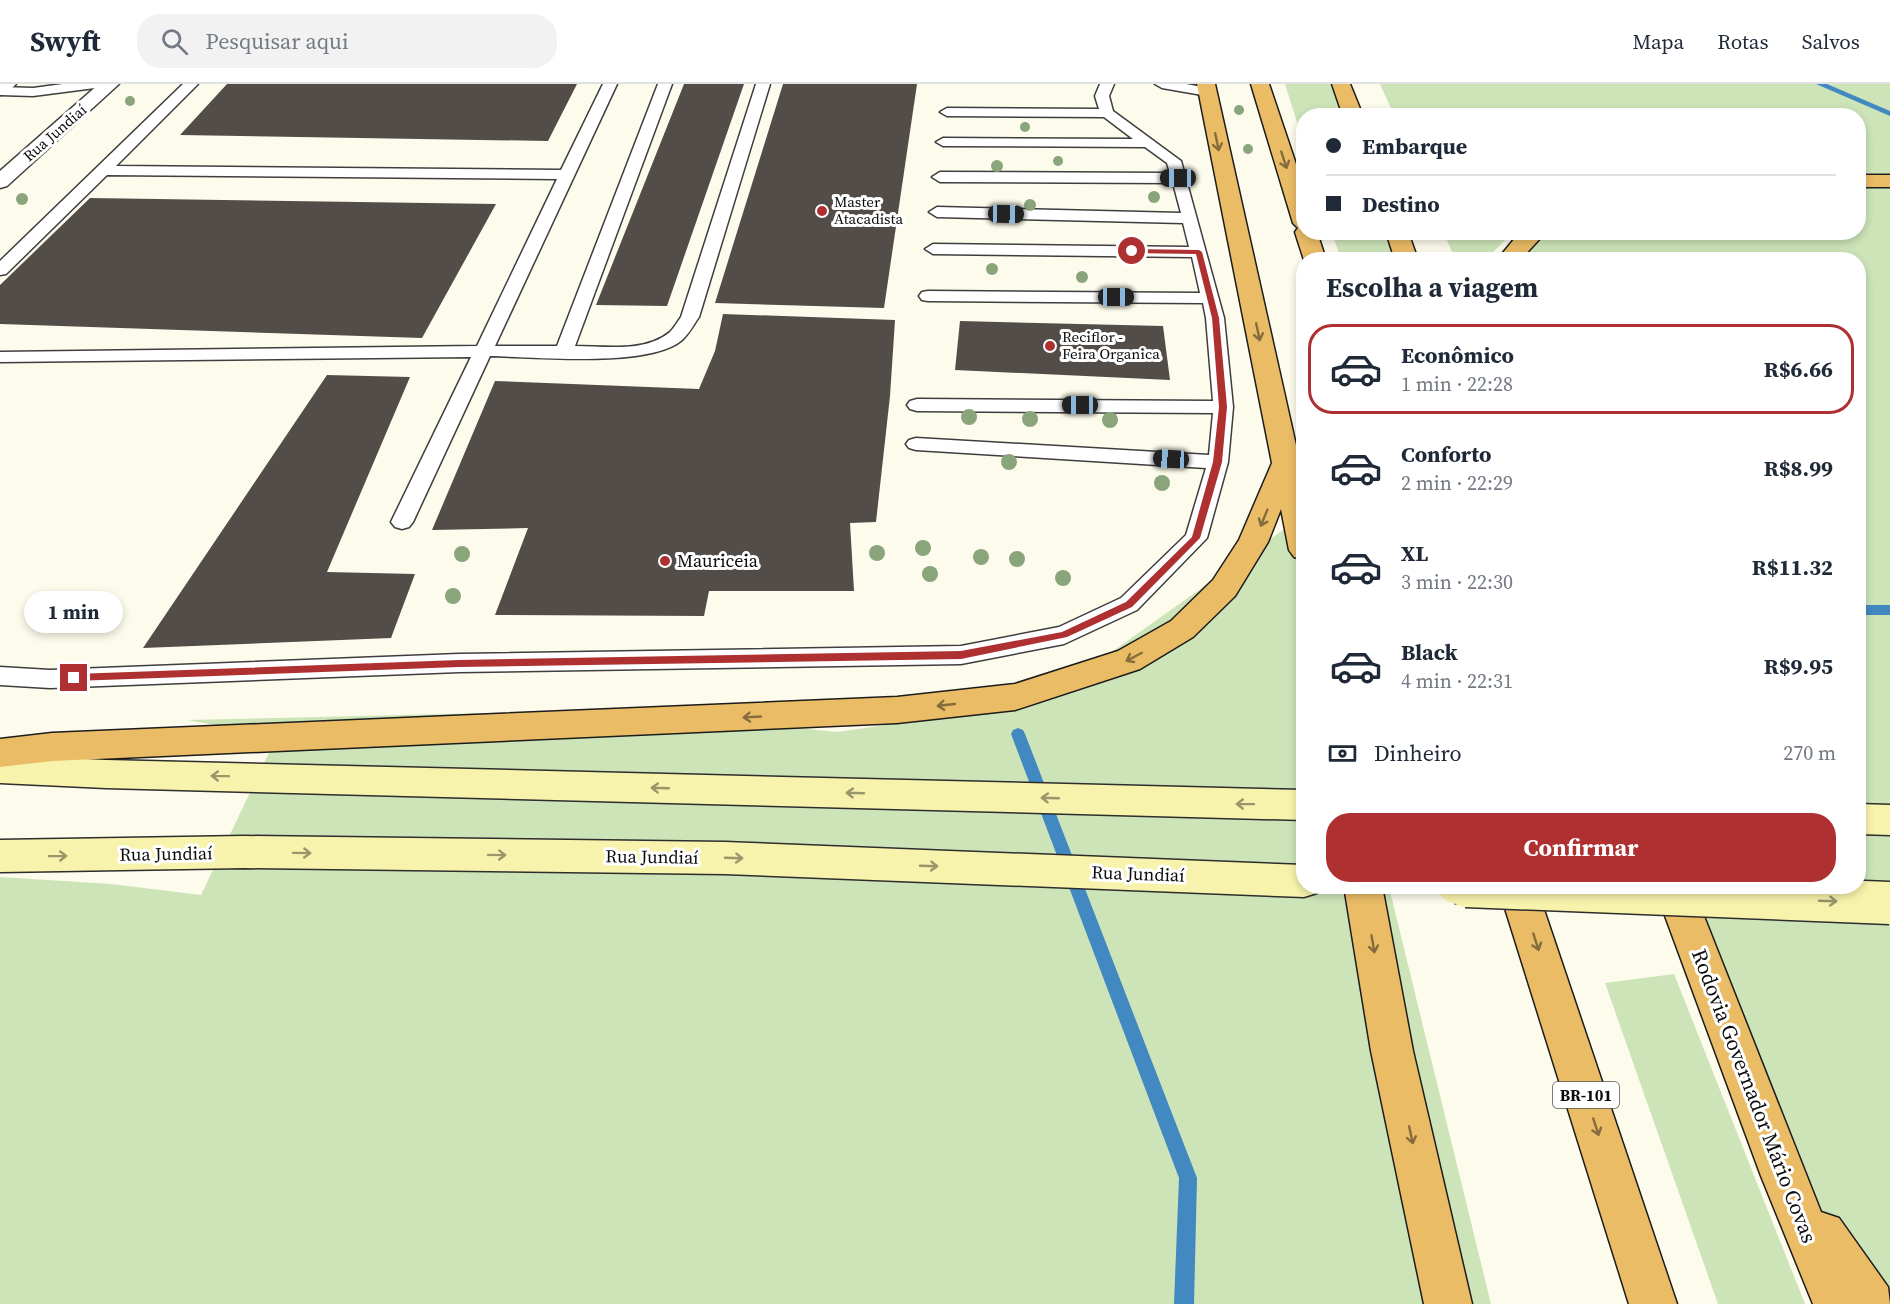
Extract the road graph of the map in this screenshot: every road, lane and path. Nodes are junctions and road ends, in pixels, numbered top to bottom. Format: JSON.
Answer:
{"nodes":[{"id":1,"x":7,"y":84,"type":"edge"},
{"id":2,"x":95,"y":84,"type":"edge"},
{"id":3,"x":110,"y":84,"type":"edge"},
{"id":4,"x":191,"y":84,"type":"edge"},
{"id":5,"x":610,"y":84,"type":"edge"},
{"id":6,"x":665,"y":84,"type":"edge"},
{"id":7,"x":763,"y":84,"type":"edge"},
{"id":8,"x":1107,"y":84,"type":"edge"},
{"id":9,"x":1162,"y":84,"type":"edge"},
{"id":10,"x":1260,"y":84,"type":"edge"},
{"id":11,"x":1341,"y":84,"type":"edge"},
{"id":12,"x":1207,"y":88,"type":"edge"},
{"id":13,"x":0,"y":90,"type":"edge"},
{"id":14,"x":1350,"y":108,"type":"edge"},
{"id":15,"x":947,"y":112,"type":"dead end"},
{"id":16,"x":1107,"y":113,"type":"junction"},
{"id":17,"x":943,"y":142,"type":"dead end"},
{"id":18,"x":1147,"y":143,"type":"junction"},
{"id":19,"x":104,"y":170,"type":"junction"},
{"id":20,"x":567,"y":175,"type":"junction"},
{"id":21,"x":940,"y":177,"type":"dead end"},
{"id":22,"x":1178,"y":178,"type":"junction"},
{"id":23,"x":1866,"y":181,"type":"edge"},
{"id":24,"x":1890,"y":181,"type":"edge"},
{"id":25,"x":0,"y":182,"type":"edge"},
{"id":26,"x":1296,"y":198,"type":"edge"},
{"id":27,"x":937,"y":212,"type":"dead end"},
{"id":28,"x":1190,"y":218,"type":"junction"},
{"id":29,"x":1525,"y":240,"type":"edge"},
{"id":30,"x":933,"y":249,"type":"dead end"},
{"id":31,"x":1199,"y":252,"type":"junction"},
{"id":32,"x":1514,"y":252,"type":"edge"},
{"id":33,"x":0,"y":270,"type":"edge"},
{"id":34,"x":928,"y":296,"type":"dead end"},
{"id":35,"x":1210,"y":298,"type":"junction"},
{"id":36,"x":484,"y":351,"type":"junction"},
{"id":37,"x":564,"y":352,"type":"junction"},
{"id":38,"x":0,"y":357,"type":"edge"},
{"id":39,"x":917,"y":405,"type":"dead end"},
{"id":40,"x":1223,"y":407,"type":"junction"},
{"id":41,"x":916,"y":444,"type":"dead end"},
{"id":42,"x":1218,"y":462,"type":"junction"},
{"id":43,"x":1286,"y":464,"type":"junction"},
{"id":44,"x":1296,"y":512,"type":"edge"},
{"id":45,"x":402,"y":522,"type":"dead end"},
{"id":46,"x":0,"y":676,"type":"edge"},
{"id":47,"x":0,"y":753,"type":"edge"},
{"id":48,"x":0,"y":770,"type":"edge"},
{"id":49,"x":1296,"y":805,"type":"edge"},
{"id":50,"x":1866,"y":819,"type":"edge"},
{"id":51,"x":1890,"y":820,"type":"edge"},
{"id":52,"x":0,"y":856,"type":"edge"},
{"id":53,"x":1296,"y":881,"type":"edge"},
{"id":54,"x":1364,"y":894,"type":"edge"},
{"id":55,"x":1520,"y":894,"type":"edge"},
{"id":56,"x":1660,"y":894,"type":"edge"},
{"id":57,"x":1676,"y":894,"type":"edge"},
{"id":58,"x":1890,"y":903,"type":"edge"},
{"id":59,"x":1783,"y":1176,"type":"junction"},
{"id":60,"x":1448,"y":1304,"type":"edge"},
{"id":61,"x":1653,"y":1304,"type":"edge"},
{"id":62,"x":1837,"y":1304,"type":"edge"},
{"id":63,"x":1871,"y":1304,"type":"edge"}],
"edges":[{"from":1,"to":13,"type":"street"},
{"from":2,"to":13,"type":"lane"},
{"from":3,"to":25,"type":"street","name":"Rua Jundiaí"},
{"from":4,"to":19,"type":"lane"},
{"from":5,"to":20,"type":"lane"},
{"from":6,"to":37,"type":"lane"},
{"from":7,"to":37,"type":"lane"},
{"from":8,"to":16,"type":"lane"},
{"from":9,"to":12,"type":"lane"},
{"from":10,"to":26,"type":"highway","one_way":true},
{"from":11,"to":14,"type":"highway"},
{"from":12,"to":43,"type":"highway","one_way":true},
{"from":15,"to":16,"type":"lane"},
{"from":16,"to":18,"type":"lane"},
{"from":17,"to":18,"type":"lane"},
{"from":18,"to":22,"type":"lane"},
{"from":19,"to":20,"type":"lane"},
{"from":19,"to":33,"type":"lane"},
{"from":20,"to":36,"type":"lane"},
{"from":21,"to":22,"type":"lane"},
{"from":22,"to":28,"type":"lane"},
{"from":23,"to":24,"type":"highway"},
{"from":27,"to":28,"type":"lane"},
{"from":28,"to":31,"type":"lane"},
{"from":29,"to":32,"type":"highway"},
{"from":30,"to":31,"type":"lane"},
{"from":31,"to":35,"type":"lane"},
{"from":34,"to":35,"type":"lane"},
{"from":35,"to":40,"type":"lane"},
{"from":36,"to":37,"type":"lane"},
{"from":36,"to":38,"type":"lane"},
{"from":36,"to":45,"type":"lane"},
{"from":39,"to":40,"type":"lane"},
{"from":40,"to":42,"type":"lane"},
{"from":41,"to":42,"type":"lane"},
{"from":42,"to":46,"type":"lane"},
{"from":43,"to":44,"type":"highway"},
{"from":43,"to":47,"type":"highway","one_way":true},
{"from":49,"to":48,"type":"main road","one_way":true},
{"from":50,"to":51,"type":"main road"},
{"from":52,"to":53,"type":"main road","name":"Rua Jundiaí","one_way":true},
{"from":54,"to":60,"type":"highway","one_way":true},
{"from":55,"to":61,"type":"highway","number":"BR-101","one_way":true},
{"from":56,"to":58,"type":"main road","one_way":true,"bridge":true},
{"from":57,"to":59,"type":"highway","name":"Rodovia Governador Mário Covas"},
{"from":59,"to":62,"type":"highway","name":"Rodovia Governador Mário Covas"},
{"from":59,"to":63,"type":"highway"}]}
